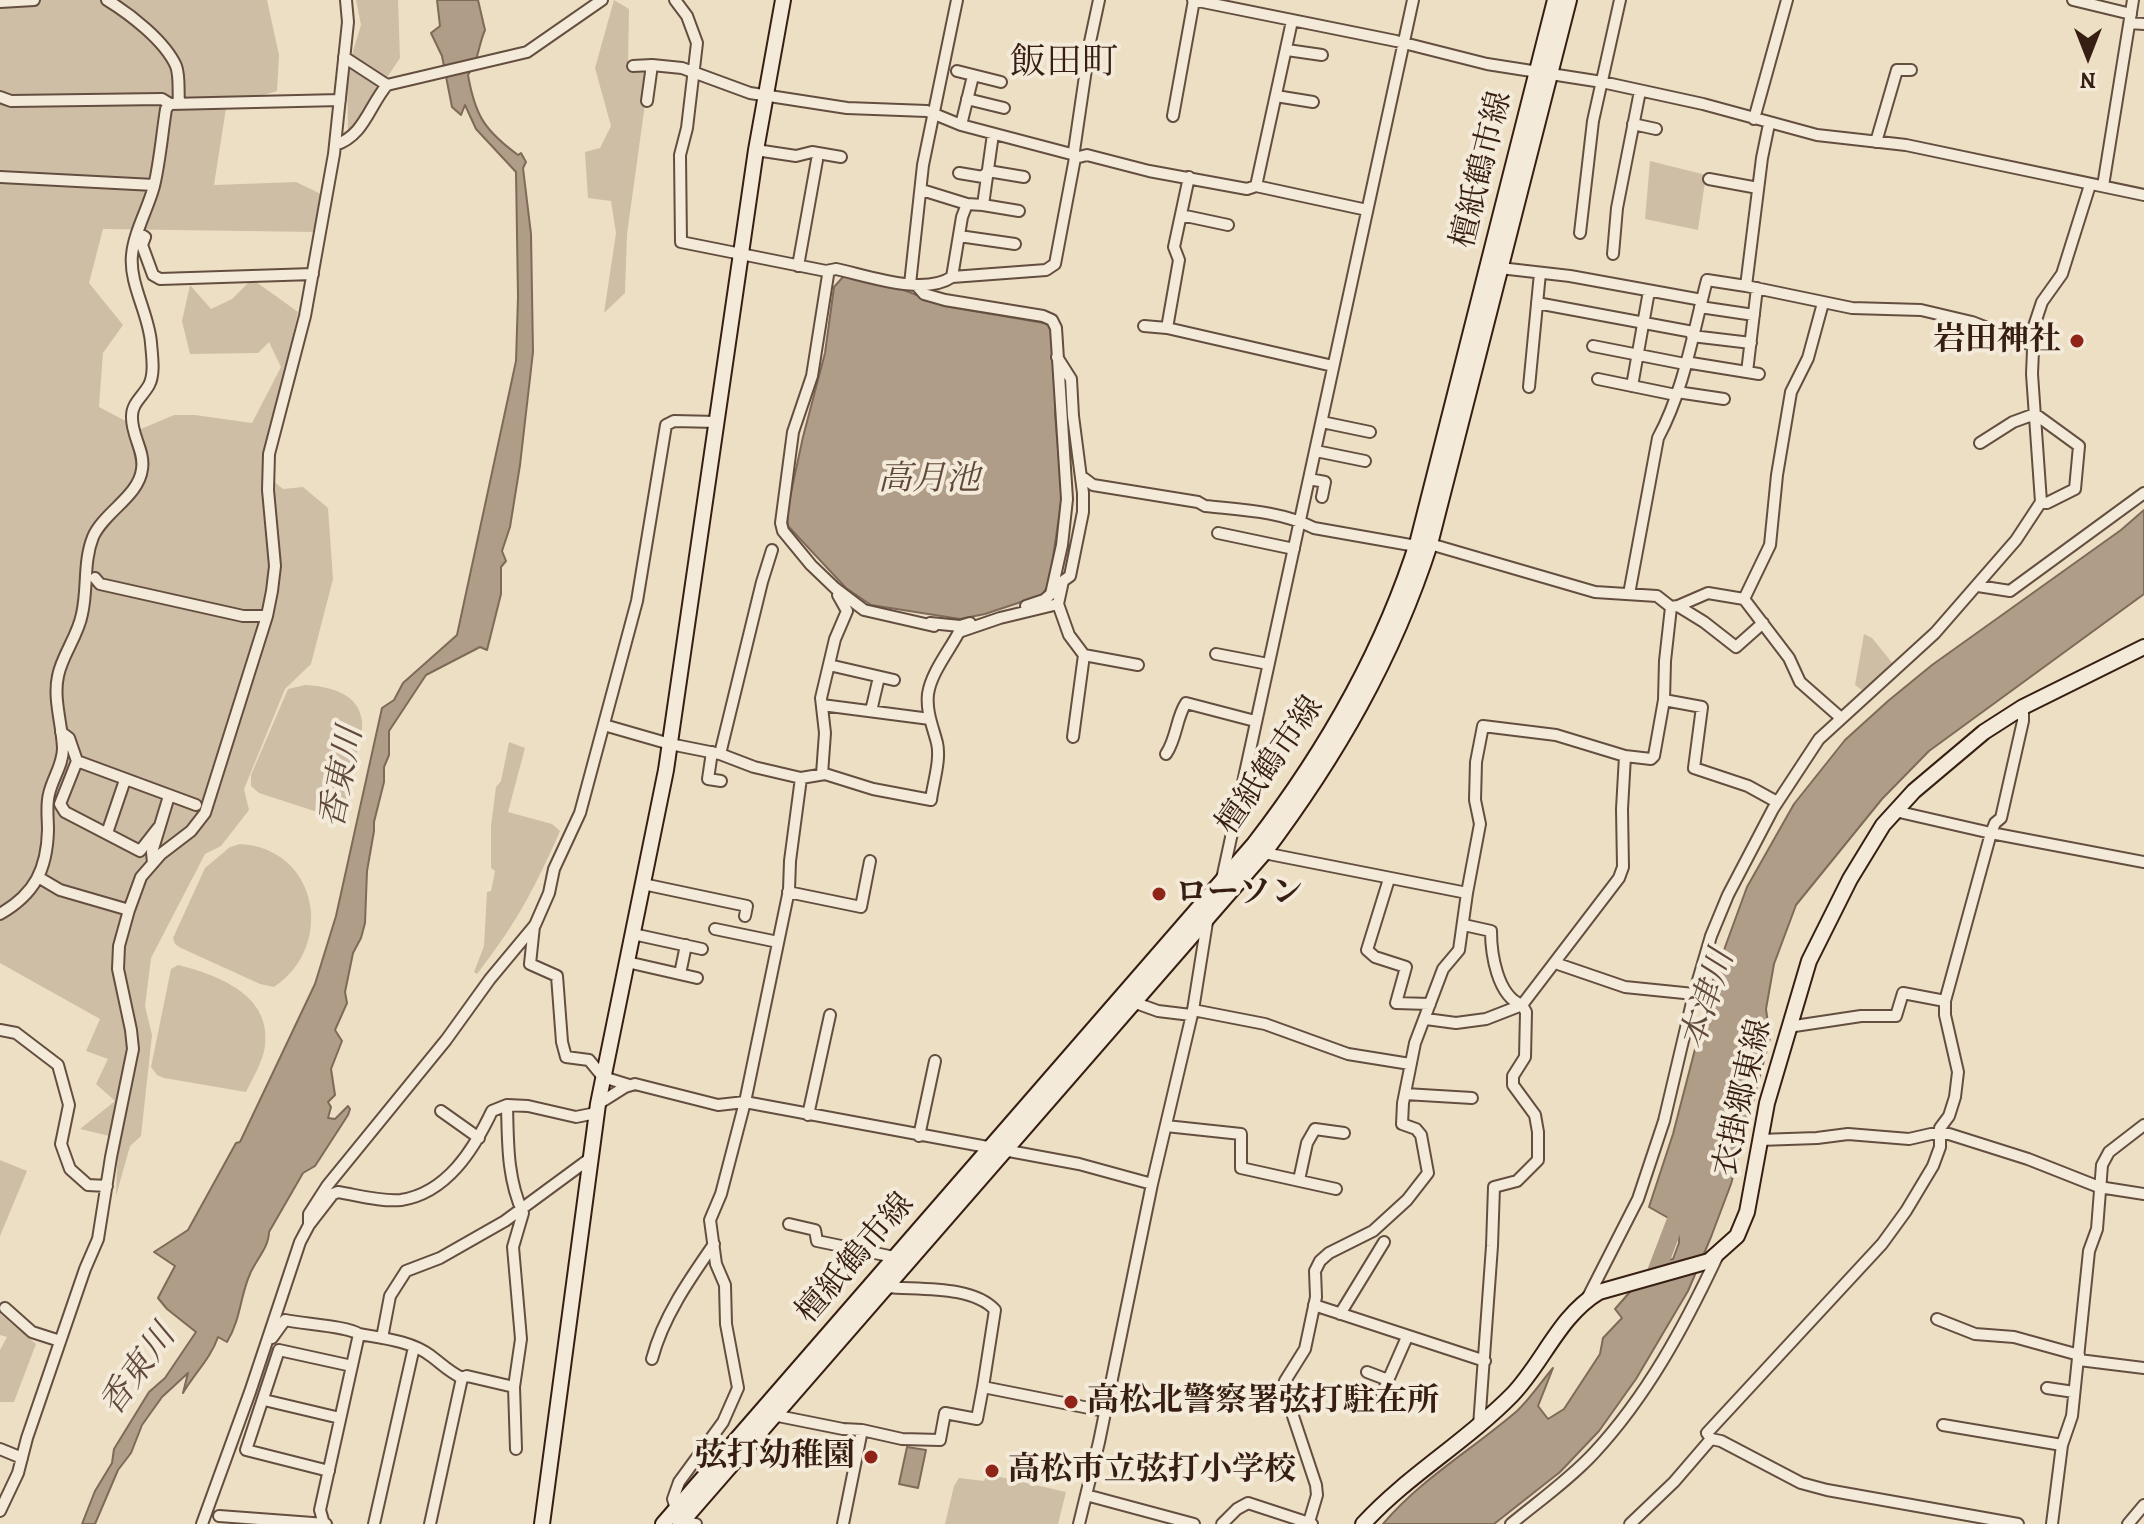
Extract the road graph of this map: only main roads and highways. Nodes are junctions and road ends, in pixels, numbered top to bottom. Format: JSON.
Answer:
{"nodes":[{"id":1,"x":783,"y":0,"type":"edge"},
{"id":2,"x":1555,"y":0,"type":"edge"},
{"id":3,"x":1569,"y":0,"type":"edge"},
{"id":4,"x":1544,"y":73,"type":"junction"},
{"id":5,"x":1423,"y":545,"type":"junction"},
{"id":6,"x":2144,"y":647,"type":"edge"},
{"id":7,"x":997,"y":1150,"type":"junction"},
{"id":8,"x":684,"y":1519,"type":"edge"},
{"id":9,"x":542,"y":1524,"type":"edge"},
{"id":10,"x":663,"y":1524,"type":"edge"},
{"id":11,"x":1363,"y":1524,"type":"edge"}],
"edges":[{"from":1,"to":9,"type":"main road"},
{"from":2,"to":4,"type":"main road","name":"檀紙鶴市線"},
{"from":3,"to":4,"type":"main road","name":"檀紙鶴市線"},
{"from":4,"to":5,"type":"main road","name":"檀紙鶴市線"},
{"from":4,"to":5,"type":"main road","name":"檀紙鶴市線"},
{"from":5,"to":7,"type":"main road","name":"檀紙鶴市線"},
{"from":5,"to":7,"type":"main road","name":"檀紙鶴市線"},
{"from":6,"to":11,"type":"main road","name":"衣掛郷東線"},
{"from":7,"to":8,"type":"main road","name":"檀紙鶴市線"},
{"from":7,"to":8,"type":"main road","name":"檀紙鶴市線"},
{"from":8,"to":10,"type":"main road","name":"檀紙鶴市線"}]}
